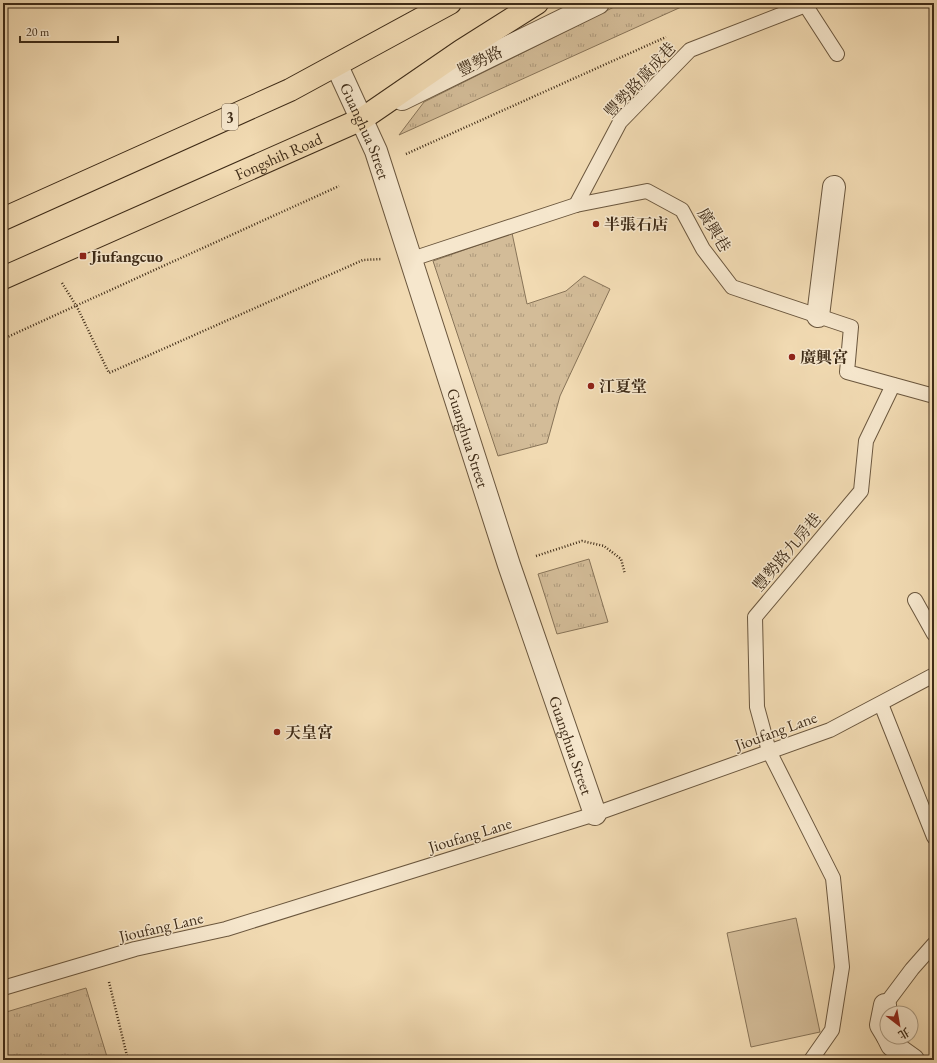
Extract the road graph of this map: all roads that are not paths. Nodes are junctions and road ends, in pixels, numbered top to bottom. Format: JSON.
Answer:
{"nodes":[{"id":1,"x":450,"y":3,"type":"edge"},
{"id":2,"x":537,"y":3,"type":"edge"},
{"id":3,"x":598,"y":3,"type":"edge"},
{"id":4,"x":809,"y":4,"type":"edge"},
{"id":5,"x":837,"y":54,"type":"dead end"},
{"id":6,"x":337,"y":66,"type":"junction"},
{"id":7,"x":362,"y":119,"type":"junction"},
{"id":8,"x":834,"y":187,"type":"dead end"},
{"id":9,"x":576,"y":205,"type":"junction"},
{"id":10,"x":3,"y":219,"type":"edge"},
{"id":11,"x":412,"y":259,"type":"junction"},
{"id":12,"x":3,"y":278,"type":"edge"},
{"id":13,"x":818,"y":316,"type":"junction"},
{"id":14,"x":893,"y":385,"type":"junction"},
{"id":15,"x":934,"y":396,"type":"edge"},
{"id":16,"x":915,"y":600,"type":"dead end"},
{"id":17,"x":934,"y":634,"type":"edge"},
{"id":18,"x":934,"y":676,"type":"edge"},
{"id":19,"x":881,"y":704,"type":"junction"},
{"id":20,"x":769,"y":751,"type":"junction"},
{"id":21,"x":595,"y":814,"type":"junction"},
{"id":22,"x":934,"y":837,"type":"edge"},
{"id":23,"x":934,"y":944,"type":"edge"},
{"id":24,"x":3,"y":988,"type":"edge"},
{"id":25,"x":885,"y":1005,"type":"edge"},
{"id":26,"x":892,"y":1045,"type":"edge"},
{"id":27,"x":811,"y":1060,"type":"edge"},
{"id":28,"x":913,"y":1060,"type":"edge"}],
"edges":[{"from":1,"to":6,"type":"main road","number":"3"},
{"from":2,"to":7,"type":"main road","name":"Fongshih Road"},
{"from":3,"to":7,"type":"street","name":"豐勢路"},
{"from":4,"to":5,"type":"lane"},
{"from":4,"to":9,"type":"lane","name":"豐勢路廣成巷"},
{"from":6,"to":7,"type":"street","name":"Guanghua Street"},
{"from":6,"to":10,"type":"main road","number":"3"},
{"from":7,"to":11,"type":"street","name":"Guanghua Street"},
{"from":7,"to":12,"type":"main road","name":"Fongshih Road"},
{"from":8,"to":13,"type":"street"},
{"from":9,"to":11,"type":"lane","name":"廣興巷"},
{"from":9,"to":13,"type":"lane","name":"廣興巷"},
{"from":11,"to":21,"type":"street","name":"Guanghua Street"},
{"from":13,"to":14,"type":"lane","name":"廣興巷"},
{"from":14,"to":15,"type":"lane","name":"廣興巷"},
{"from":14,"to":20,"type":"lane","name":"豐勢路九房巷"},
{"from":16,"to":17,"type":"lane"},
{"from":18,"to":19,"type":"lane","name":"Jioufang Lane"},
{"from":19,"to":20,"type":"lane","name":"Jioufang Lane"},
{"from":19,"to":22,"type":"lane"},
{"from":20,"to":21,"type":"lane","name":"Jioufang Lane"},
{"from":20,"to":27,"type":"lane","name":"豐勢路九房巷"},
{"from":21,"to":24,"type":"lane","name":"Jioufang Lane"},
{"from":23,"to":25,"type":"lane"},
{"from":26,"to":28,"type":"street"}]}
